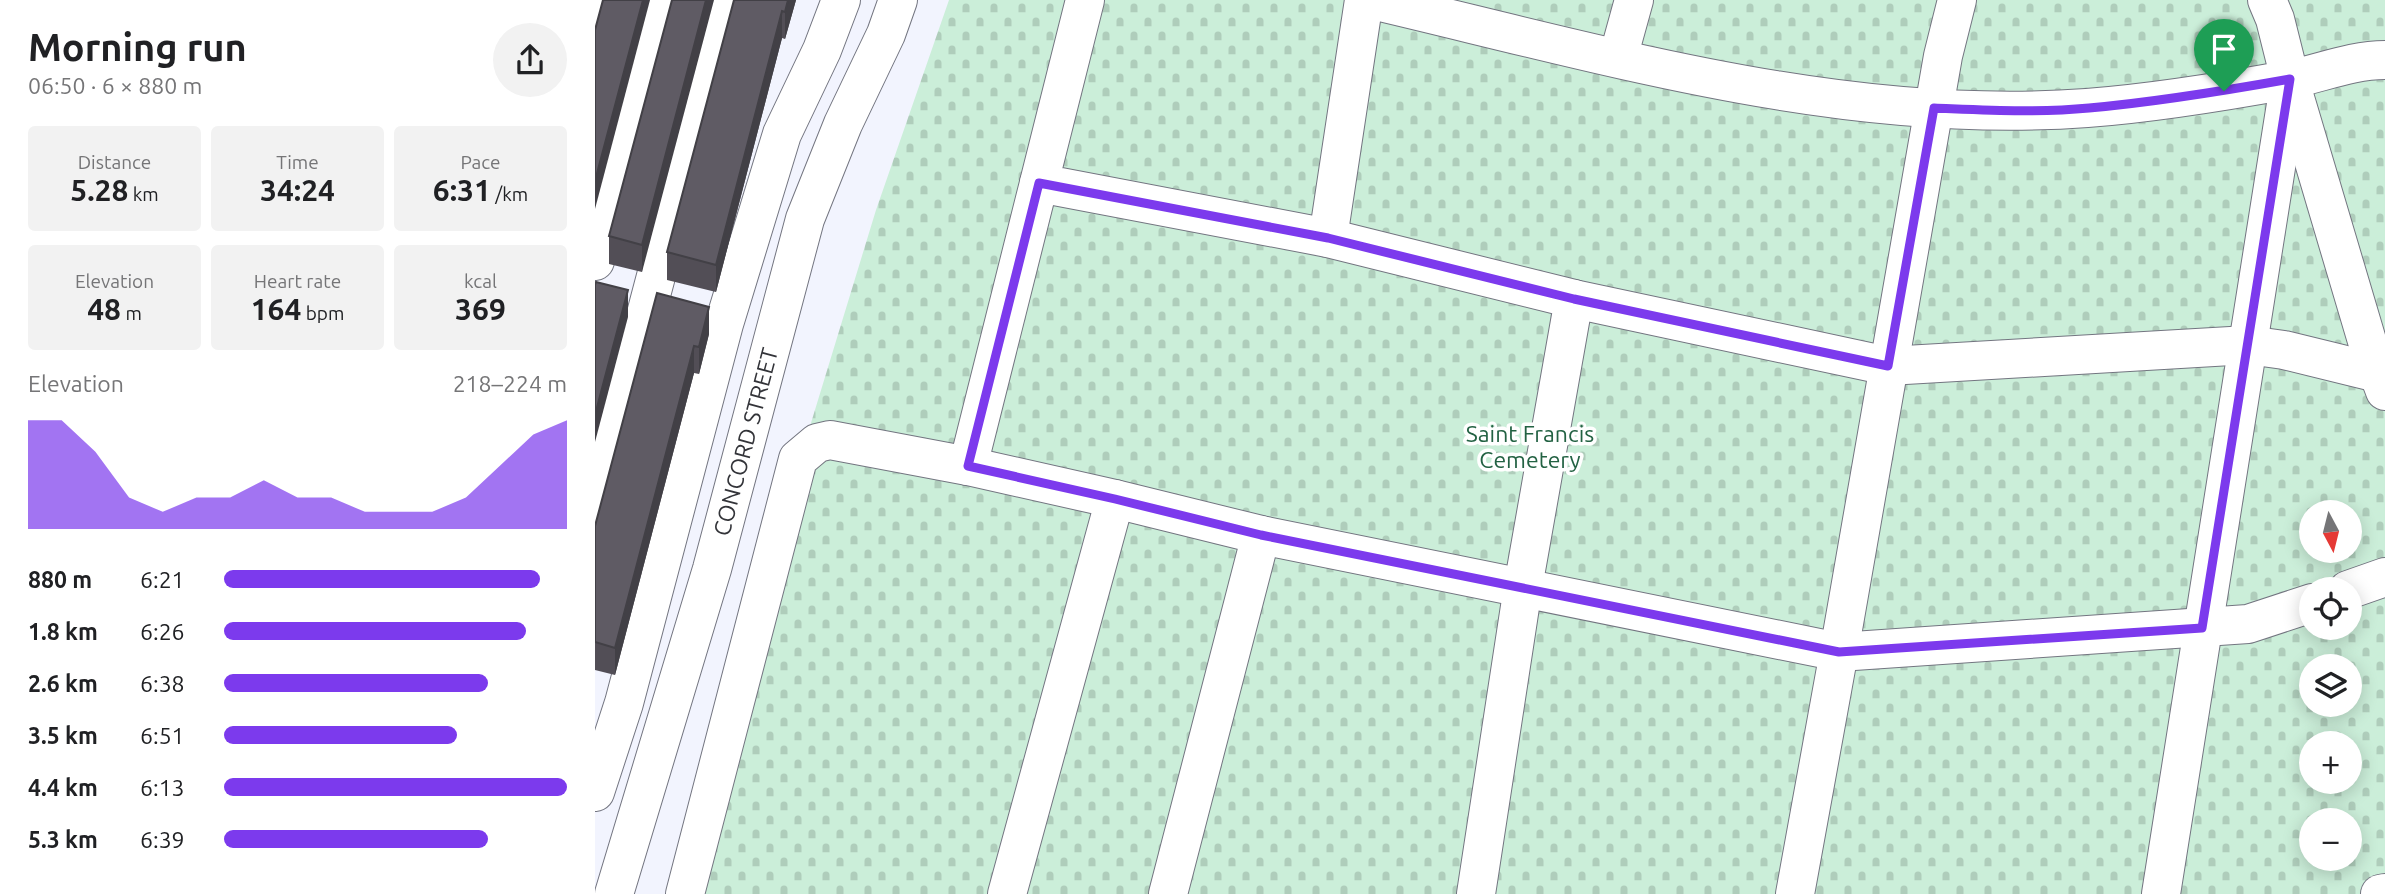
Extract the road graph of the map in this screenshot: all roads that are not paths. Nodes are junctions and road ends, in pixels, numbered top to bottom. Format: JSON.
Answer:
{"nodes":[{"id":1,"x":599,"y":0,"type":"edge"},
{"id":2,"x":664,"y":0,"type":"edge"},
{"id":3,"x":729,"y":0,"type":"edge"},
{"id":4,"x":841,"y":0,"type":"edge"},
{"id":5,"x":1085,"y":0,"type":"edge"},
{"id":6,"x":1364,"y":0,"type":"edge"},
{"id":7,"x":1372,"y":0,"type":"edge"},
{"id":8,"x":1634,"y":0,"type":"edge"},
{"id":9,"x":1957,"y":0,"type":"edge"},
{"id":10,"x":2267,"y":0,"type":"edge"},
{"id":11,"x":893,"y":1,"type":"edge"},
{"id":12,"x":595,"y":14,"type":"edge"},
{"id":13,"x":1618,"y":58,"type":"junction"},
{"id":14,"x":2385,"y":60,"type":"edge"},
{"id":15,"x":2290,"y":79,"type":"junction"},
{"id":16,"x":1934,"y":108,"type":"junction"},
{"id":17,"x":1039,"y":183,"type":"junction"},
{"id":18,"x":1328,"y":238,"type":"junction"},
{"id":19,"x":613,"y":288,"type":"edge"},
{"id":20,"x":1574,"y":299,"type":"junction"},
{"id":21,"x":725,"y":324,"type":"junction"},
{"id":22,"x":2248,"y":345,"type":"junction"},
{"id":23,"x":1888,"y":366,"type":"junction"},
{"id":24,"x":2382,"y":382,"type":"edge"},
{"id":25,"x":968,"y":466,"type":"junction"},
{"id":26,"x":1115,"y":499,"type":"junction"},
{"id":27,"x":595,"y":507,"type":"edge"},
{"id":28,"x":1261,"y":535,"type":"junction"},
{"id":29,"x":2385,"y":577,"type":"edge"},
{"id":30,"x":2362,"y":585,"type":"edge"},
{"id":31,"x":1523,"y":587,"type":"junction"},
{"id":32,"x":2299,"y":607,"type":"edge"},
{"id":33,"x":2202,"y":628,"type":"junction"},
{"id":34,"x":1839,"y":652,"type":"junction"},
{"id":35,"x":610,"y":699,"type":"edge"},
{"id":36,"x":595,"y":792,"type":"edge"},
{"id":37,"x":2385,"y":893,"type":"edge"},
{"id":38,"x":614,"y":894,"type":"edge"},
{"id":39,"x":685,"y":894,"type":"edge"},
{"id":40,"x":1007,"y":894,"type":"edge"},
{"id":41,"x":1168,"y":894,"type":"edge"},
{"id":42,"x":1476,"y":894,"type":"edge"},
{"id":43,"x":1795,"y":894,"type":"edge"},
{"id":44,"x":2161,"y":894,"type":"edge"},
{"id":45,"x":2380,"y":894,"type":"edge"}],
"edges":[{"from":1,"to":12,"type":"street"},
{"from":2,"to":19,"type":"street"},
{"from":3,"to":19,"type":"street"},
{"from":4,"to":21,"type":"street"},
{"from":5,"to":17,"type":"street"},
{"from":6,"to":18,"type":"street"},
{"from":7,"to":13,"type":"street"},
{"from":8,"to":13,"type":"street"},
{"from":9,"to":16,"type":"street"},
{"from":10,"to":15,"type":"street"},
{"from":11,"to":38,"type":"street","name":"CONCORD STREET"},
{"from":13,"to":16,"type":"street"},
{"from":14,"to":15,"type":"street"},
{"from":15,"to":16,"type":"street"},
{"from":15,"to":22,"type":"street"},
{"from":15,"to":24,"type":"street"},
{"from":16,"to":23,"type":"street"},
{"from":17,"to":18,"type":"street"},
{"from":17,"to":25,"type":"street"},
{"from":18,"to":20,"type":"street"},
{"from":19,"to":21,"type":"street"},
{"from":19,"to":27,"type":"street"},
{"from":20,"to":23,"type":"street"},
{"from":20,"to":31,"type":"street"},
{"from":21,"to":35,"type":"street"},
{"from":22,"to":23,"type":"street"},
{"from":22,"to":24,"type":"street"},
{"from":22,"to":33,"type":"street"},
{"from":23,"to":34,"type":"street"},
{"from":25,"to":26,"type":"street"},
{"from":25,"to":39,"type":"street"},
{"from":26,"to":28,"type":"street"},
{"from":26,"to":40,"type":"street"},
{"from":28,"to":31,"type":"street"},
{"from":28,"to":41,"type":"street"},
{"from":29,"to":30,"type":"street"},
{"from":31,"to":34,"type":"street"},
{"from":31,"to":42,"type":"street"},
{"from":32,"to":33,"type":"street"},
{"from":33,"to":34,"type":"street"},
{"from":33,"to":44,"type":"street"},
{"from":34,"to":43,"type":"street"},
{"from":35,"to":36,"type":"street"},
{"from":37,"to":45,"type":"street"}]}
